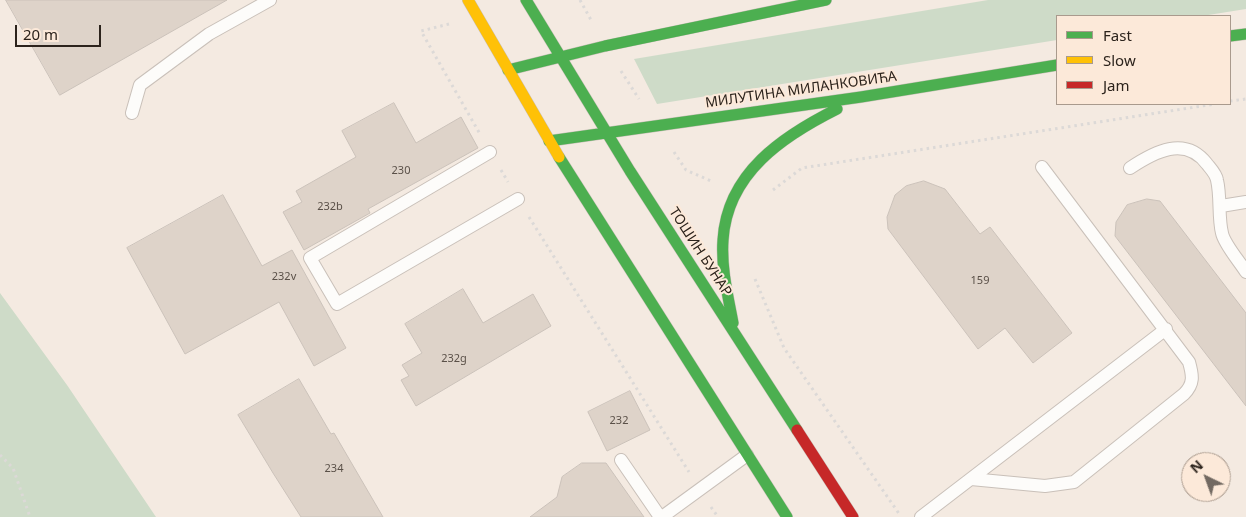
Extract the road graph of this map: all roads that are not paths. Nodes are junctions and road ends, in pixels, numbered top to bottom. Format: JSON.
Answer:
{"nodes":[{"id":1,"x":270,"y":0,"type":"edge"},
{"id":2,"x":468,"y":0,"type":"edge"},
{"id":3,"x":526,"y":0,"type":"edge"},
{"id":4,"x":826,"y":0,"type":"edge"},
{"id":5,"x":749,"y":3,"type":"dead end"},
{"id":6,"x":786,"y":8,"type":"junction"},
{"id":7,"x":1246,"y":34,"type":"edge"},
{"id":8,"x":1231,"y":36,"type":"edge"},
{"id":9,"x":559,"y":57,"type":"junction"},
{"id":10,"x":1056,"y":65,"type":"edge"},
{"id":11,"x":508,"y":70,"type":"junction"},
{"id":12,"x":860,"y":97,"type":"junction"},
{"id":13,"x":132,"y":113,"type":"dead end"},
{"id":14,"x":606,"y":132,"type":"junction"},
{"id":15,"x":549,"y":141,"type":"junction"},
{"id":16,"x":490,"y":152,"type":"road end"},
{"id":17,"x":1042,"y":167,"type":"dead end"},
{"id":18,"x":1130,"y":168,"type":"dead end"},
{"id":19,"x":518,"y":199,"type":"road end"},
{"id":20,"x":1246,"y":202,"type":"edge"},
{"id":21,"x":1221,"y":206,"type":"junction"},
{"id":22,"x":1246,"y":272,"type":"edge"},
{"id":23,"x":1166,"y":329,"type":"junction"},
{"id":24,"x":736,"y":334,"type":"junction"},
{"id":25,"x":747,"y":455,"type":"junction"},
{"id":26,"x":621,"y":460,"type":"dead end"},
{"id":27,"x":971,"y":479,"type":"junction"},
{"id":28,"x":661,"y":517,"type":"edge"},
{"id":29,"x":787,"y":517,"type":"edge"},
{"id":30,"x":853,"y":517,"type":"edge"},
{"id":31,"x":921,"y":517,"type":"edge"}],
"edges":[{"from":1,"to":13,"type":"lane"},
{"from":2,"to":11,"type":"main road"},
{"from":3,"to":9,"type":"main road","name":"ТОШИН БУНАР"},
{"from":4,"to":6,"type":"main road"},
{"from":5,"to":6,"type":"main road"},
{"from":6,"to":9,"type":"main road"},
{"from":7,"to":8,"type":"main road"},
{"from":9,"to":11,"type":"main road"},
{"from":9,"to":14,"type":"main road","name":"ТОШИН БУНАР"},
{"from":10,"to":12,"type":"main road","name":"МИЛУТИНА МИЛАНКОВИЋА"},
{"from":11,"to":15,"type":"main road"},
{"from":12,"to":14,"type":"main road","name":"МИЛУТИНА МИЛАНКОВИЋА"},
{"from":12,"to":24,"type":"main road"},
{"from":14,"to":15,"type":"main road","name":"МИЛУТИНА МИЛАНКОВИЋА"},
{"from":14,"to":24,"type":"main road","name":"ТОШИН БУНАР"},
{"from":15,"to":25,"type":"main road"},
{"from":16,"to":19,"type":"lane"},
{"from":17,"to":23,"type":"lane"},
{"from":18,"to":21,"type":"lane"},
{"from":20,"to":21,"type":"lane"},
{"from":21,"to":22,"type":"lane"},
{"from":23,"to":27,"type":"lane"},
{"from":23,"to":27,"type":"lane"},
{"from":24,"to":30,"type":"main road","name":"ТОШИН БУНАР"},
{"from":25,"to":28,"type":"lane"},
{"from":25,"to":29,"type":"main road"},
{"from":26,"to":28,"type":"lane"},
{"from":27,"to":31,"type":"lane"}]}
